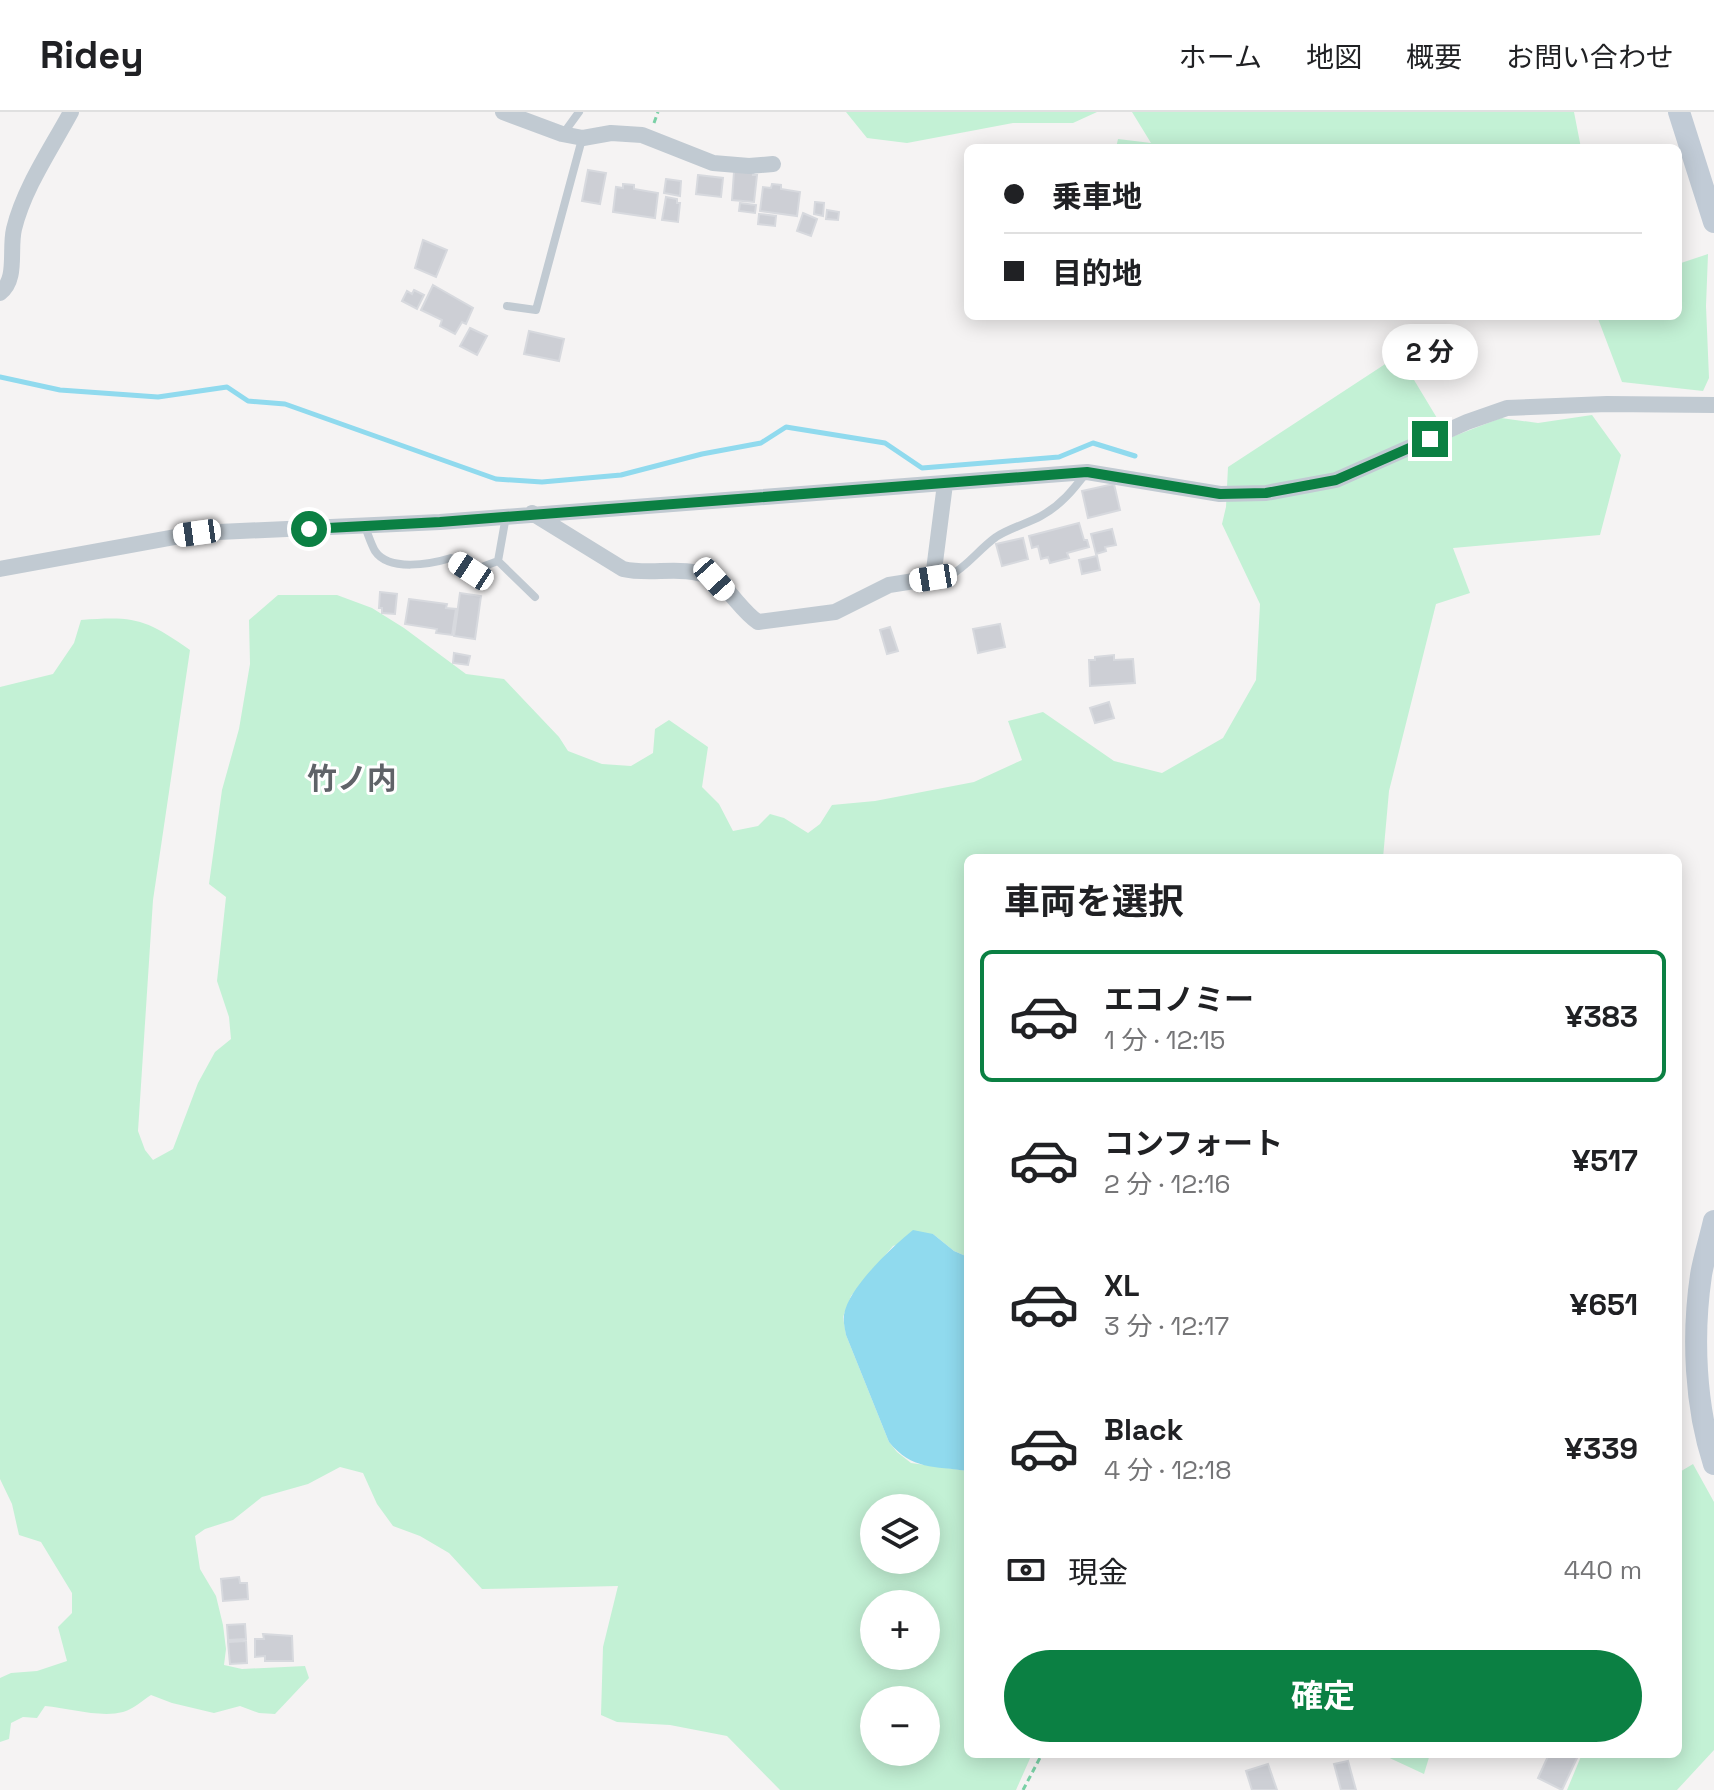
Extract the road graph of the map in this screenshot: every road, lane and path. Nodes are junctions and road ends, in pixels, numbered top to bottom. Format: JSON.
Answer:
{"nodes":[{"id":1,"x":71,"y":112,"type":"edge"},
{"id":2,"x":503,"y":112,"type":"edge"},
{"id":3,"x":579,"y":112,"type":"edge"},
{"id":4,"x":1679,"y":112,"type":"edge"},
{"id":5,"x":562,"y":134,"type":"junction"},
{"id":6,"x":583,"y":138,"type":"junction"},
{"id":7,"x":773,"y":164,"type":"dead end"},
{"id":8,"x":1714,"y":222,"type":"edge"},
{"id":9,"x":0,"y":293,"type":"edge"},
{"id":10,"x":507,"y":306,"type":"dead end"},
{"id":11,"x":1714,"y":405,"type":"edge"},
{"id":12,"x":1087,"y":472,"type":"junction"},
{"id":13,"x":945,"y":484,"type":"junction"},
{"id":14,"x":532,"y":513,"type":"junction"},
{"id":15,"x":506,"y":516,"type":"junction"},
{"id":16,"x":364,"y":526,"type":"junction"},
{"id":17,"x":498,"y":561,"type":"junction"},
{"id":18,"x":0,"y":569,"type":"edge"},
{"id":19,"x":940,"y":578,"type":"junction"},
{"id":20,"x":535,"y":597,"type":"dead end"},
{"id":21,"x":1714,"y":1221,"type":"edge"},
{"id":22,"x":1714,"y":1464,"type":"edge"},
{"id":23,"x":1040,"y":1758,"type":"edge"},
{"id":24,"x":1023,"y":1790,"type":"edge"}],
"edges":[{"from":1,"to":9,"type":"street"},
{"from":2,"to":5,"type":"street"},
{"from":3,"to":5,"type":"lane"},
{"from":4,"to":8,"type":"main road"},
{"from":5,"to":6,"type":"street"},
{"from":6,"to":7,"type":"street"},
{"from":6,"to":10,"type":"lane"},
{"from":11,"to":12,"type":"street"},
{"from":12,"to":13,"type":"street"},
{"from":12,"to":19,"type":"lane"},
{"from":13,"to":14,"type":"street"},
{"from":13,"to":19,"type":"street"},
{"from":14,"to":15,"type":"street"},
{"from":14,"to":19,"type":"street"},
{"from":15,"to":16,"type":"street"},
{"from":15,"to":17,"type":"lane"},
{"from":16,"to":17,"type":"lane"},
{"from":16,"to":18,"type":"street"},
{"from":17,"to":20,"type":"lane"},
{"from":21,"to":22,"type":"main road"},
{"from":23,"to":24,"type":"path"}]}
